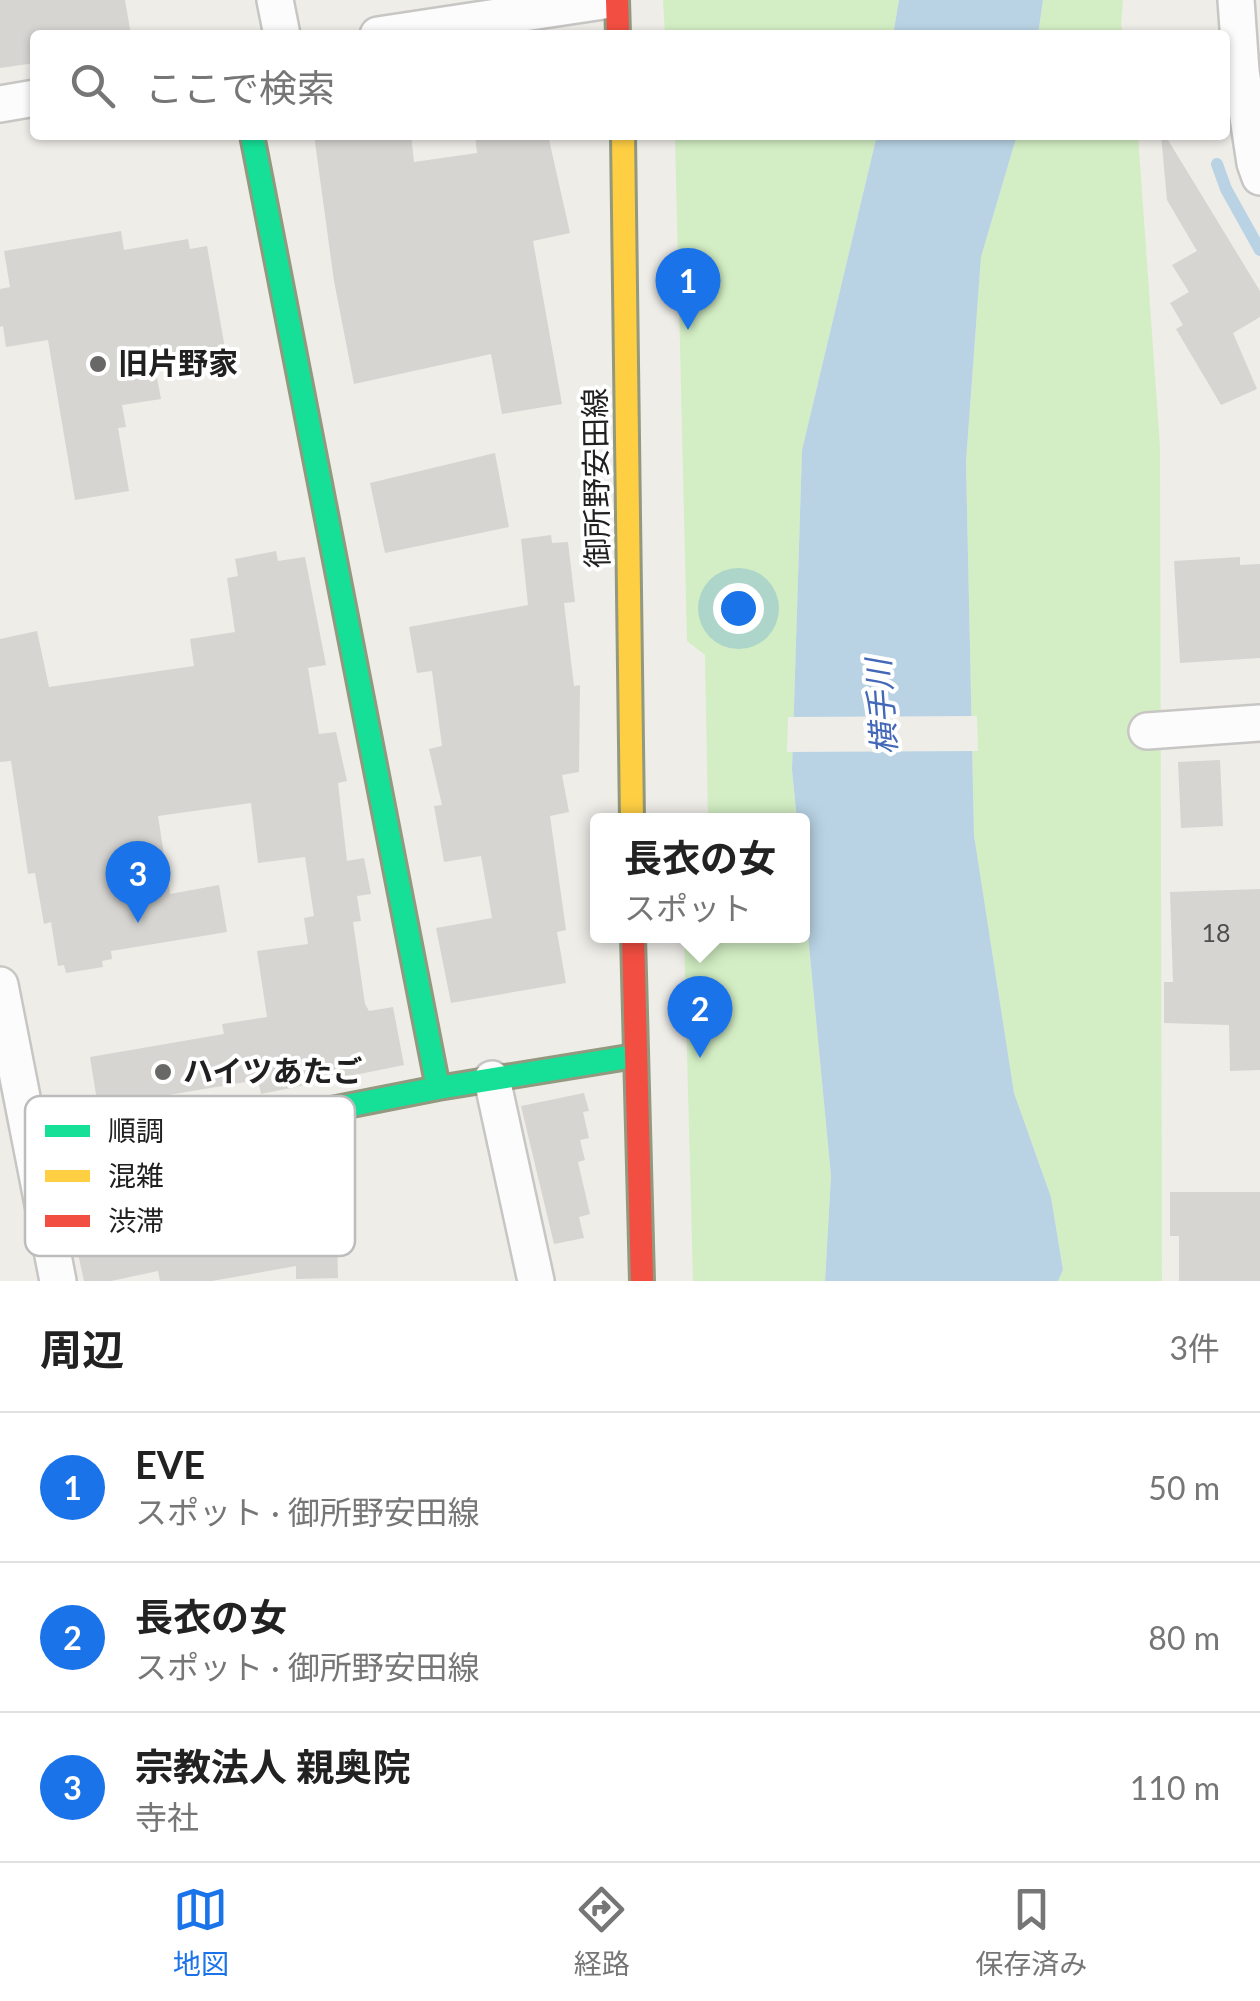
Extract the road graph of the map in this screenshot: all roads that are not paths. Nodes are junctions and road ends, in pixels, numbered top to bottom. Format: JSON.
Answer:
{"nodes":[{"id":1,"x":275,"y":0,"type":"edge"},
{"id":2,"x":613,"y":0,"type":"edge"},
{"id":3,"x":1236,"y":0,"type":"edge"},
{"id":4,"x":281,"y":30,"type":"edge"},
{"id":5,"x":412,"y":30,"type":"edge"},
{"id":6,"x":617,"y":30,"type":"edge"},
{"id":7,"x":30,"y":99,"type":"edge"},
{"id":8,"x":0,"y":104,"type":"edge"},
{"id":9,"x":253,"y":140,"type":"edge"},
{"id":10,"x":623,"y":140,"type":"edge"},
{"id":11,"x":1258,"y":167,"type":"edge"},
{"id":12,"x":1260,"y":724,"type":"edge"},
{"id":13,"x":1147,"y":732,"type":"dead end"},
{"id":14,"x":632,"y":813,"type":"edge"},
{"id":15,"x":633,"y":943,"type":"edge"},
{"id":16,"x":0,"y":986,"type":"edge"},
{"id":17,"x":4,"y":1029,"type":"edge"},
{"id":18,"x":635,"y":1056,"type":"junction"},
{"id":19,"x":492,"y":1079,"type":"junction"},
{"id":20,"x":438,"y":1088,"type":"junction"},
{"id":21,"x":355,"y":1104,"type":"edge"},
{"id":22,"x":25,"y":1120,"type":"edge"},
{"id":23,"x":53,"y":1256,"type":"edge"},
{"id":24,"x":58,"y":1281,"type":"edge"},
{"id":25,"x":536,"y":1281,"type":"edge"},
{"id":26,"x":642,"y":1281,"type":"edge"}],
"edges":[{"from":1,"to":4,"type":"street"},
{"from":2,"to":5,"type":"street"},
{"from":2,"to":6,"type":"street"},
{"from":3,"to":11,"type":"street"},
{"from":7,"to":8,"type":"street"},
{"from":9,"to":20,"type":"street"},
{"from":10,"to":14,"type":"street","name":"御所野安田線"},
{"from":12,"to":13,"type":"street"},
{"from":15,"to":18,"type":"street"},
{"from":16,"to":17,"type":"street"},
{"from":17,"to":22,"type":"street"},
{"from":18,"to":19,"type":"street"},
{"from":18,"to":26,"type":"street"},
{"from":19,"to":20,"type":"street"},
{"from":19,"to":25,"type":"street"},
{"from":20,"to":21,"type":"street"},
{"from":23,"to":24,"type":"street"}]}
